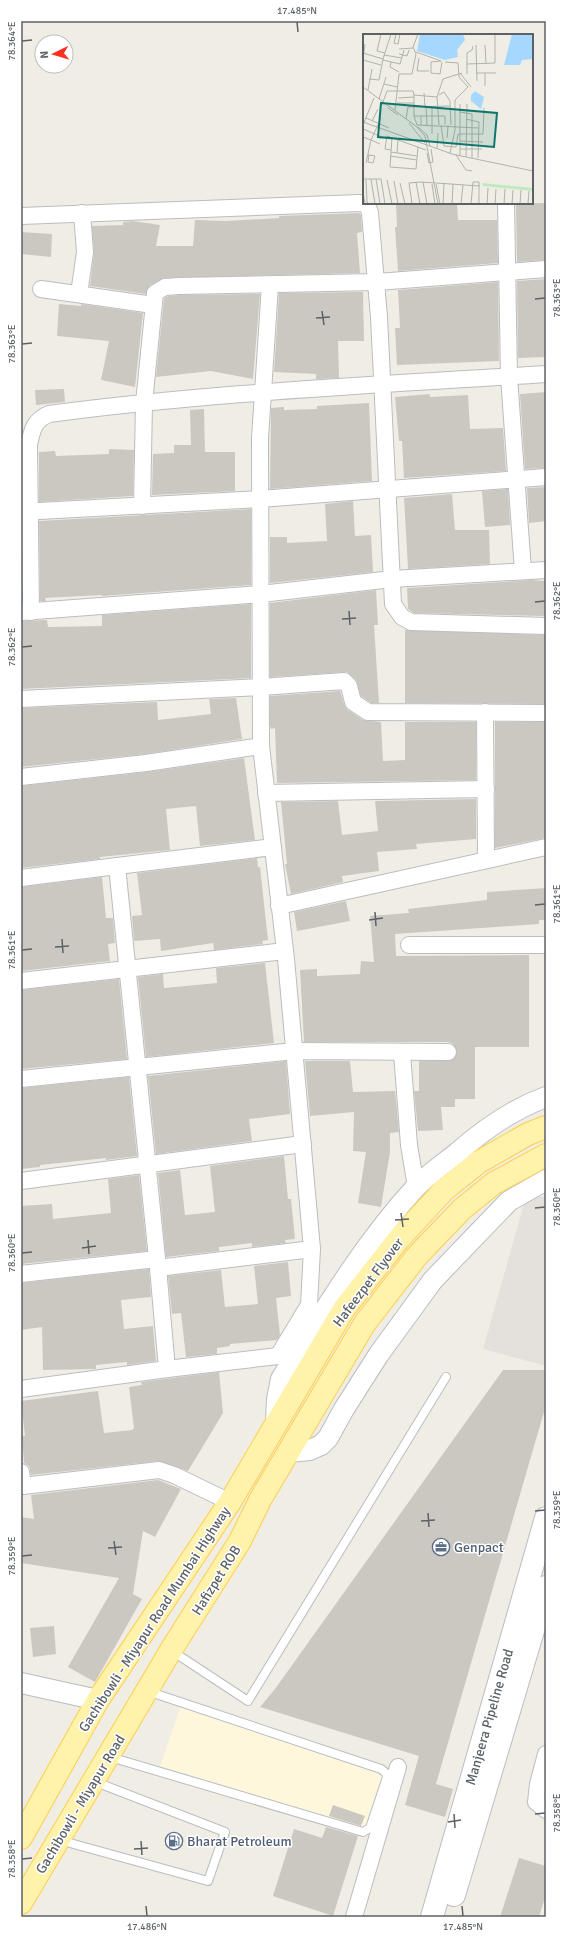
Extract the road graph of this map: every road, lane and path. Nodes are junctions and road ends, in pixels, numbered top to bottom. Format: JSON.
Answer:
{"nodes":[{"id":1,"x":363,"y":204,"type":"edge"},
{"id":2,"x":367,"y":204,"type":"edge"},
{"id":3,"x":506,"y":204,"type":"edge"},
{"id":4,"x":82,"y":213,"type":"junction"},
{"id":5,"x":21,"y":216,"type":"edge"},
{"id":6,"x":546,"y":269,"type":"edge"},
{"id":7,"x":507,"y":272,"type":"junction"},
{"id":8,"x":377,"y":282,"type":"junction"},
{"id":9,"x":270,"y":285,"type":"junction"},
{"id":10,"x":42,"y":289,"type":"dead end"},
{"id":11,"x":80,"y":294,"type":"junction"},
{"id":12,"x":153,"y":305,"type":"junction"},
{"id":13,"x":546,"y":374,"type":"edge"},
{"id":14,"x":509,"y":376,"type":"junction"},
{"id":15,"x":382,"y":385,"type":"junction"},
{"id":16,"x":263,"y":392,"type":"junction"},
{"id":17,"x":144,"y":403,"type":"junction"},
{"id":18,"x":546,"y":477,"type":"edge"},
{"id":19,"x":516,"y":479,"type":"junction"},
{"id":20,"x":387,"y":490,"type":"junction"},
{"id":21,"x":260,"y":500,"type":"junction"},
{"id":22,"x":142,"y":506,"type":"junction"},
{"id":23,"x":25,"y":512,"type":"edge"},
{"id":24,"x":546,"y":570,"type":"edge"},
{"id":25,"x":523,"y":571,"type":"junction"},
{"id":26,"x":392,"y":579,"type":"junction"},
{"id":27,"x":261,"y":594,"type":"junction"},
{"id":28,"x":26,"y":612,"type":"edge"},
{"id":29,"x":546,"y":626,"type":"edge"},
{"id":30,"x":261,"y":687,"type":"junction"},
{"id":31,"x":21,"y":699,"type":"edge"},
{"id":32,"x":485,"y":712,"type":"junction"},
{"id":33,"x":546,"y":713,"type":"edge"},
{"id":34,"x":261,"y":746,"type":"junction"},
{"id":35,"x":21,"y":777,"type":"edge"},
{"id":36,"x":486,"y":789,"type":"junction"},
{"id":37,"x":266,"y":793,"type":"junction"},
{"id":38,"x":273,"y":847,"type":"junction"},
{"id":39,"x":546,"y":847,"type":"edge"},
{"id":40,"x":486,"y":860,"type":"junction"},
{"id":41,"x":117,"y":866,"type":"junction"},
{"id":42,"x":21,"y":878,"type":"edge"},
{"id":43,"x":280,"y":906,"type":"junction"},
{"id":44,"x":410,"y":945,"type":"dead end"},
{"id":45,"x":546,"y":945,"type":"edge"},
{"id":46,"x":285,"y":951,"type":"junction"},
{"id":47,"x":127,"y":969,"type":"junction"},
{"id":48,"x":21,"y":981,"type":"edge"},
{"id":49,"x":294,"y":1051,"type":"junction"},
{"id":50,"x":448,"y":1052,"type":"dead end"},
{"id":51,"x":402,"y":1053,"type":"junction"},
{"id":52,"x":137,"y":1067,"type":"junction"},
{"id":53,"x":21,"y":1079,"type":"edge"},
{"id":54,"x":546,"y":1097,"type":"edge"},
{"id":55,"x":546,"y":1127,"type":"edge"},
{"id":56,"x":302,"y":1144,"type":"junction"},
{"id":57,"x":546,"y":1155,"type":"edge"},
{"id":58,"x":146,"y":1164,"type":"junction"},
{"id":59,"x":546,"y":1180,"type":"edge"},
{"id":60,"x":21,"y":1181,"type":"edge"},
{"id":61,"x":416,"y":1188,"type":"junction"},
{"id":62,"x":312,"y":1249,"type":"junction"},
{"id":63,"x":157,"y":1263,"type":"junction"},
{"id":64,"x":21,"y":1274,"type":"edge"},
{"id":65,"x":168,"y":1369,"type":"junction"},
{"id":66,"x":446,"y":1377,"type":"dead end"},
{"id":67,"x":21,"y":1389,"type":"edge"},
{"id":68,"x":280,"y":1416,"type":"junction"},
{"id":69,"x":289,"y":1452,"type":"junction"},
{"id":70,"x":21,"y":1472,"type":"edge"},
{"id":71,"x":230,"y":1502,"type":"junction"},
{"id":72,"x":546,"y":1518,"type":"edge"},
{"id":73,"x":546,"y":1587,"type":"edge"},
{"id":74,"x":171,"y":1650,"type":"junction"},
{"id":75,"x":21,"y":1683,"type":"edge"},
{"id":76,"x":143,"y":1698,"type":"junction"},
{"id":77,"x":98,"y":1700,"type":"junction"},
{"id":78,"x":546,"y":1754,"type":"edge"},
{"id":79,"x":108,"y":1756,"type":"junction"},
{"id":80,"x":398,"y":1767,"type":"dead end"},
{"id":81,"x":93,"y":1781,"type":"junction"},
{"id":82,"x":546,"y":1810,"type":"edge"},
{"id":83,"x":21,"y":1838,"type":"edge"},
{"id":84,"x":58,"y":1840,"type":"junction"},
{"id":85,"x":21,"y":1904,"type":"edge"},
{"id":86,"x":354,"y":1917,"type":"edge"},
{"id":87,"x":432,"y":1917,"type":"edge"},
{"id":88,"x":448,"y":1917,"type":"edge"}],
"edges":[{"from":1,"to":4,"type":"street"},
{"from":2,"to":8,"type":"street"},
{"from":3,"to":7,"type":"street"},
{"from":4,"to":5,"type":"street"},
{"from":4,"to":11,"type":"street"},
{"from":6,"to":7,"type":"street"},
{"from":7,"to":8,"type":"street"},
{"from":7,"to":14,"type":"street"},
{"from":8,"to":9,"type":"street"},
{"from":8,"to":15,"type":"street"},
{"from":9,"to":12,"type":"street"},
{"from":9,"to":16,"type":"street"},
{"from":10,"to":11,"type":"street"},
{"from":11,"to":12,"type":"street"},
{"from":12,"to":17,"type":"street"},
{"from":13,"to":14,"type":"street"},
{"from":14,"to":15,"type":"street"},
{"from":14,"to":19,"type":"street"},
{"from":15,"to":16,"type":"street"},
{"from":15,"to":20,"type":"street"},
{"from":16,"to":17,"type":"street"},
{"from":16,"to":21,"type":"street"},
{"from":17,"to":22,"type":"street"},
{"from":17,"to":23,"type":"street"},
{"from":18,"to":19,"type":"street"},
{"from":19,"to":20,"type":"street"},
{"from":19,"to":25,"type":"street"},
{"from":20,"to":21,"type":"street"},
{"from":20,"to":26,"type":"street"},
{"from":21,"to":22,"type":"street"},
{"from":21,"to":27,"type":"street"},
{"from":22,"to":23,"type":"street"},
{"from":23,"to":28,"type":"street"},
{"from":24,"to":25,"type":"street"},
{"from":25,"to":26,"type":"street"},
{"from":26,"to":27,"type":"street"},
{"from":26,"to":29,"type":"street"},
{"from":27,"to":28,"type":"street"},
{"from":27,"to":30,"type":"street"},
{"from":30,"to":31,"type":"street"},
{"from":30,"to":32,"type":"street"},
{"from":30,"to":34,"type":"street"},
{"from":32,"to":33,"type":"street"},
{"from":32,"to":36,"type":"street"},
{"from":34,"to":35,"type":"street"},
{"from":34,"to":37,"type":"street"},
{"from":36,"to":37,"type":"street"},
{"from":36,"to":40,"type":"street"},
{"from":37,"to":38,"type":"street"},
{"from":38,"to":41,"type":"street"},
{"from":38,"to":43,"type":"street"},
{"from":39,"to":40,"type":"street"},
{"from":40,"to":43,"type":"street"},
{"from":41,"to":42,"type":"street"},
{"from":41,"to":47,"type":"street"},
{"from":43,"to":46,"type":"street"},
{"from":44,"to":45,"type":"street"},
{"from":46,"to":47,"type":"street"},
{"from":46,"to":49,"type":"street"},
{"from":47,"to":48,"type":"street"},
{"from":47,"to":52,"type":"street"},
{"from":49,"to":51,"type":"street"},
{"from":49,"to":52,"type":"street"},
{"from":49,"to":56,"type":"street"},
{"from":50,"to":51,"type":"street"},
{"from":51,"to":61,"type":"street"},
{"from":52,"to":53,"type":"street"},
{"from":52,"to":58,"type":"street"},
{"from":54,"to":61,"type":"street"},
{"from":55,"to":68,"type":"main road","name":"Hafeezpet Flyover"},
{"from":56,"to":58,"type":"street"},
{"from":56,"to":62,"type":"street"},
{"from":57,"to":69,"type":"main road","name":"Hafeezpet Flyover"},
{"from":58,"to":60,"type":"street"},
{"from":58,"to":63,"type":"street"},
{"from":59,"to":69,"type":"street"},
{"from":61,"to":68,"type":"street"},
{"from":62,"to":63,"type":"street"},
{"from":62,"to":65,"type":"street"},
{"from":63,"to":64,"type":"street"},
{"from":63,"to":65,"type":"street"},
{"from":65,"to":67,"type":"street"},
{"from":66,"to":74,"type":"lane"},
{"from":68,"to":71,"type":"main road","name":"Gachibowli - Miyapur Road Mumbai Highway"},
{"from":69,"to":74,"type":"main road","name":"Hafizpet ROB"},
{"from":70,"to":71,"type":"street"},
{"from":71,"to":77,"type":"main road","name":"Gachibowli - Miyapur Road Mumbai Highway"},
{"from":72,"to":87,"type":"main road","name":"Manjeera Pipeline Road"},
{"from":73,"to":88,"type":"main road","name":"Manjeera Pipeline Road"},
{"from":74,"to":76,"type":"main road","name":"Hafizpet ROB"},
{"from":75,"to":77,"type":"street"},
{"from":76,"to":79,"type":"main road","name":"Gachibowli - Miyapur Road"},
{"from":76,"to":79,"type":"lane"},
{"from":77,"to":83,"type":"main road","name":"Gachibowli - Miyapur Road Mumbai Highway"},
{"from":78,"to":82,"type":"street"},
{"from":79,"to":81,"type":"main road","name":"Gachibowli - Miyapur Road"},
{"from":80,"to":86,"type":"street"},
{"from":81,"to":84,"type":"main road","name":"Gachibowli - Miyapur Road"},
{"from":81,"to":84,"type":"lane"},
{"from":84,"to":85,"type":"main road","name":"Gachibowli - Miyapur Road"}]}
